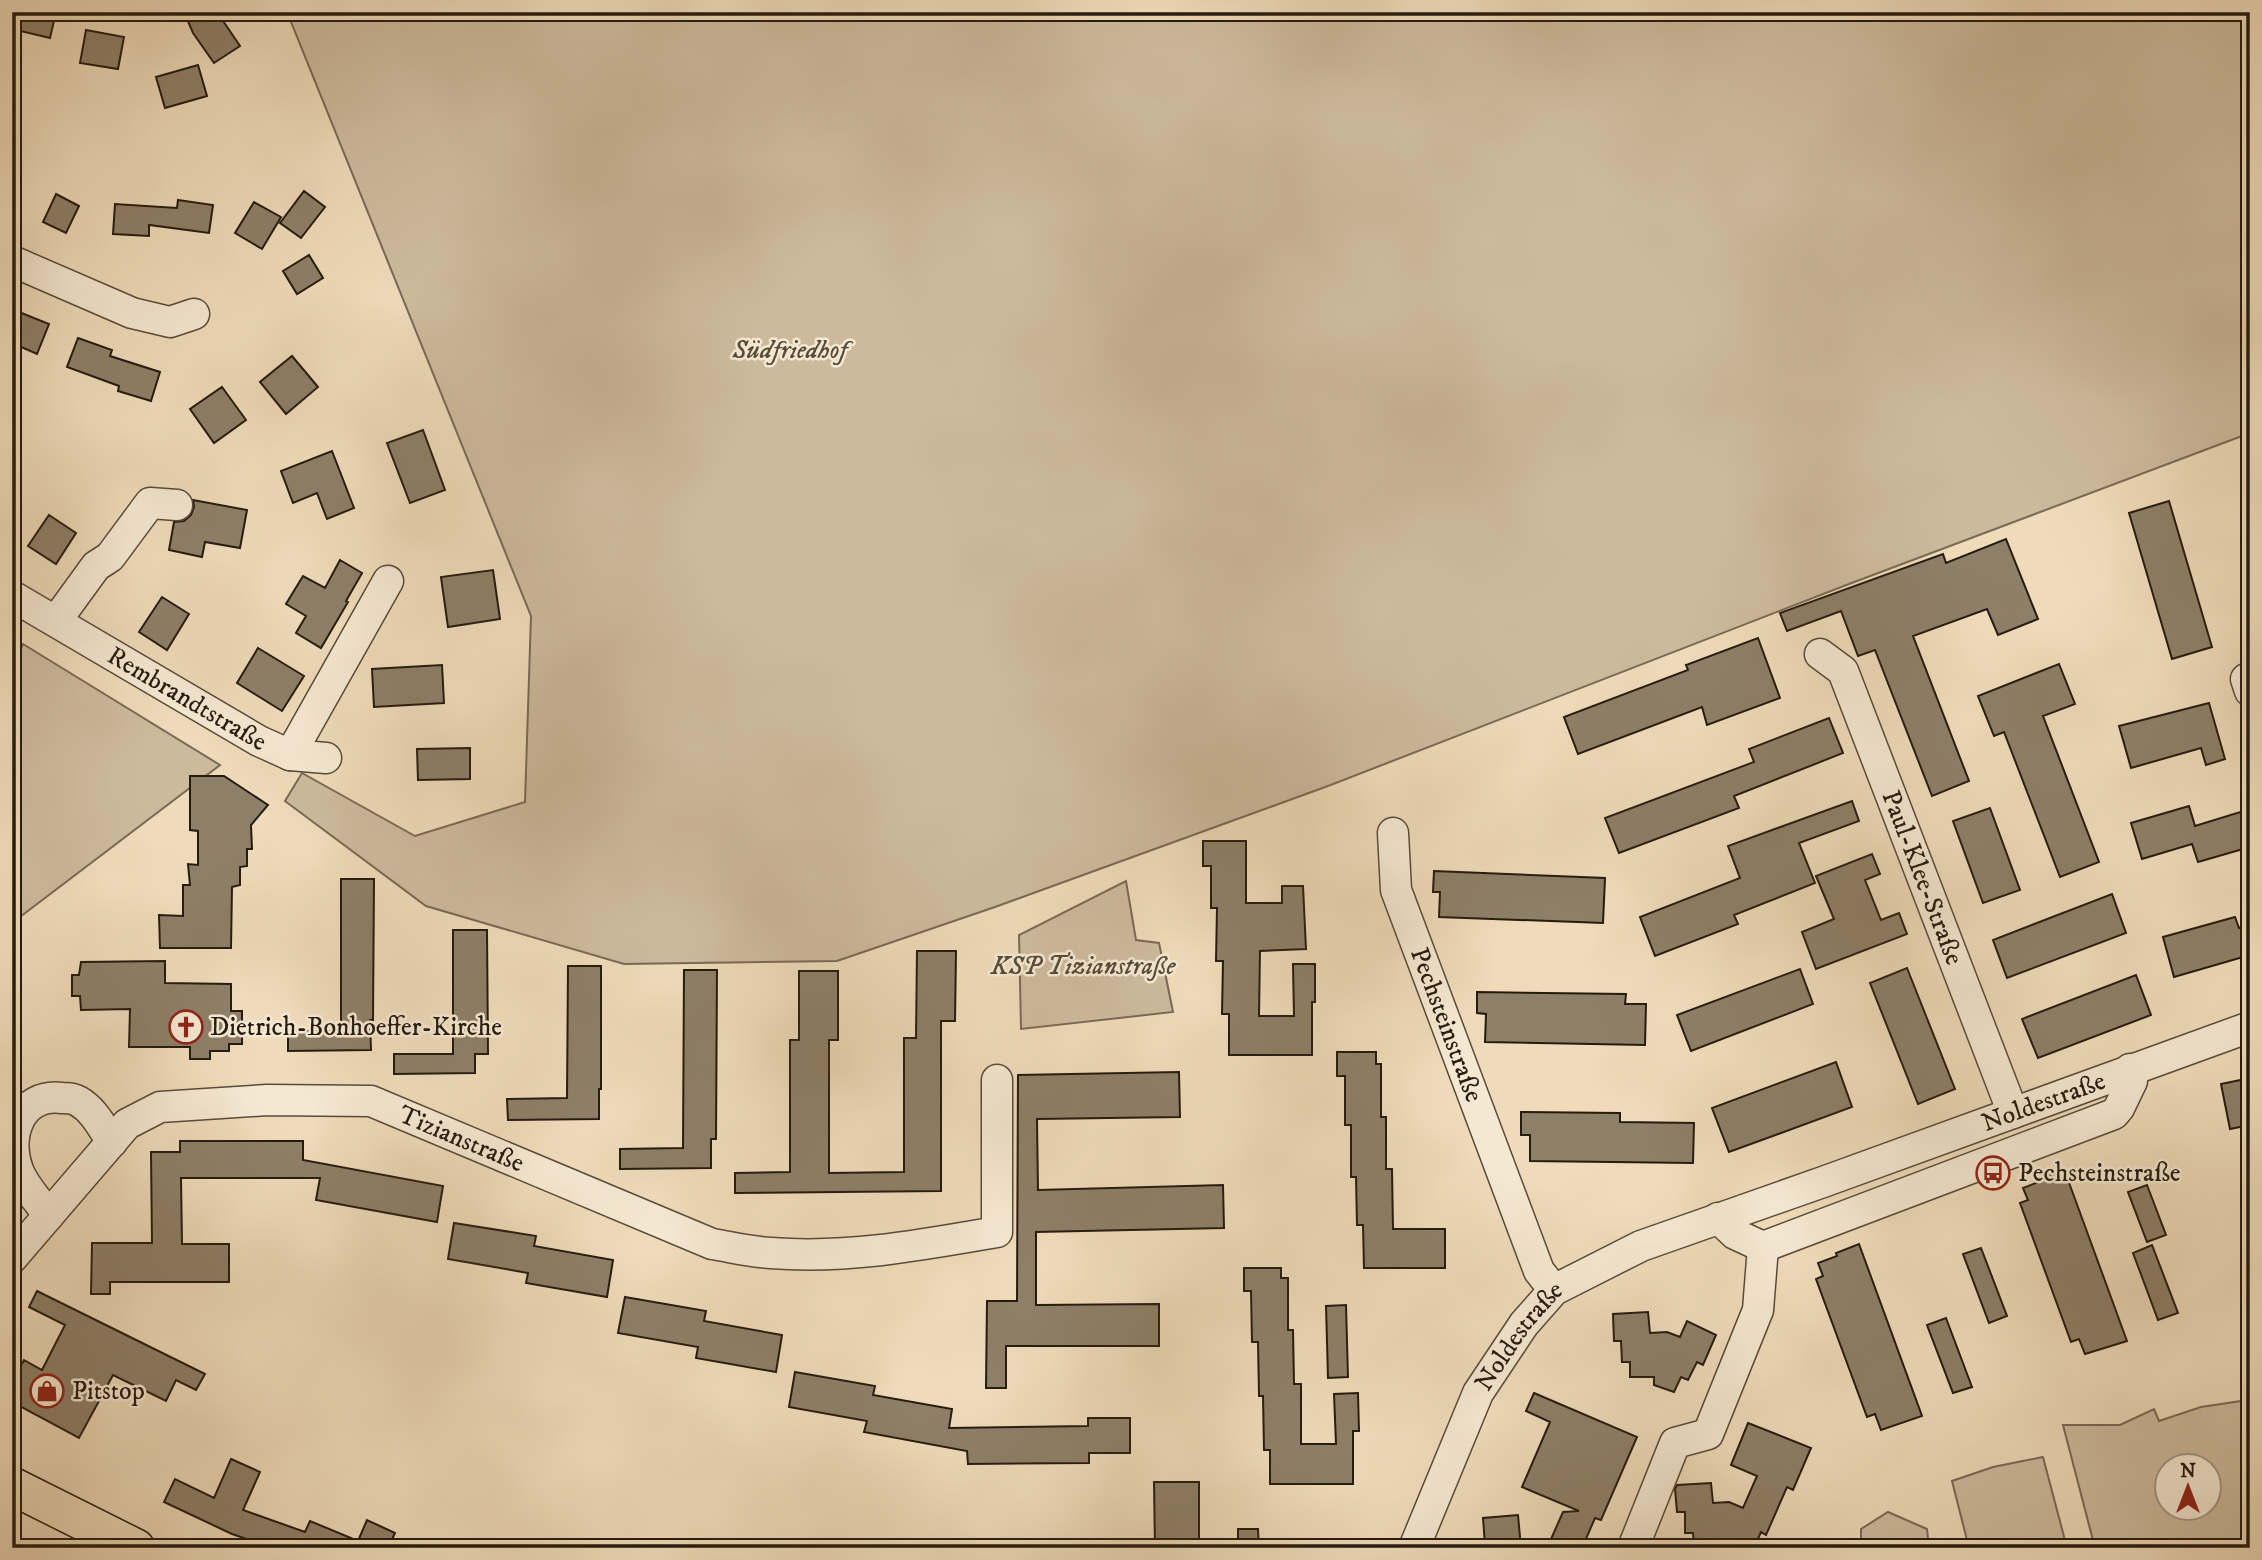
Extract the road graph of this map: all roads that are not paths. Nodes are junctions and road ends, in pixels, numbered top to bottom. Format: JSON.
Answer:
{"nodes":[{"id":1,"x":12,"y":261,"type":"edge"},
{"id":2,"x":194,"y":314,"type":"dead end"},
{"id":3,"x":177,"y":505,"type":"dead end"},
{"id":4,"x":388,"y":581,"type":"dead end"},
{"id":5,"x":12,"y":596,"type":"edge"},
{"id":6,"x":56,"y":621,"type":"junction"},
{"id":7,"x":1820,"y":654,"type":"dead end"},
{"id":8,"x":2250,"y":678,"type":"edge"},
{"id":9,"x":2250,"y":691,"type":"edge"},
{"id":10,"x":289,"y":755,"type":"junction"},
{"id":11,"x":326,"y":758,"type":"dead end"},
{"id":12,"x":1393,"y":832,"type":"dead end"},
{"id":13,"x":2250,"y":1027,"type":"edge"},
{"id":14,"x":2130,"y":1069,"type":"junction"},
{"id":15,"x":997,"y":1080,"type":"dead end"},
{"id":16,"x":2013,"y":1113,"type":"junction"},
{"id":17,"x":112,"y":1142,"type":"junction"},
{"id":18,"x":49,"y":1215,"type":"junction"},
{"id":19,"x":1718,"y":1218,"type":"junction"},
{"id":20,"x":1763,"y":1247,"type":"junction"},
{"id":21,"x":12,"y":1258,"type":"edge"},
{"id":22,"x":1553,"y":1290,"type":"junction"},
{"id":23,"x":12,"y":1486,"type":"edge"},
{"id":24,"x":136,"y":1548,"type":"edge"},
{"id":25,"x":1414,"y":1548,"type":"edge"},
{"id":26,"x":1633,"y":1548,"type":"edge"}],
"edges":[{"from":1,"to":2,"type":"street"},
{"from":3,"to":6,"type":"street"},
{"from":4,"to":10,"type":"street"},
{"from":5,"to":6,"type":"street","name":"Rembrandtstraße"},
{"from":6,"to":10,"type":"street","name":"Rembrandtstraße"},
{"from":7,"to":16,"type":"street","name":"Paul-Klee-Straße"},
{"from":8,"to":9,"type":"street"},
{"from":10,"to":11,"type":"street","name":"Rembrandtstraße"},
{"from":12,"to":22,"type":"street","name":"Pechsteinstraße"},
{"from":13,"to":14,"type":"street","name":"Noldestraße"},
{"from":14,"to":16,"type":"street","name":"Noldestraße"},
{"from":14,"to":20,"type":"street","name":"Noldestraße"},
{"from":15,"to":17,"type":"street","name":"Tizianstraße"},
{"from":16,"to":19,"type":"street","name":"Noldestraße"},
{"from":17,"to":18,"type":"street","name":"Tizianstraße"},
{"from":17,"to":18,"type":"street"},
{"from":18,"to":21,"type":"street","name":"Tizianstraße"},
{"from":19,"to":20,"type":"street"},
{"from":19,"to":22,"type":"street","name":"Noldestraße"},
{"from":20,"to":26,"type":"street"},
{"from":22,"to":25,"type":"street","name":"Noldestraße"},
{"from":23,"to":24,"type":"main road"}]}
